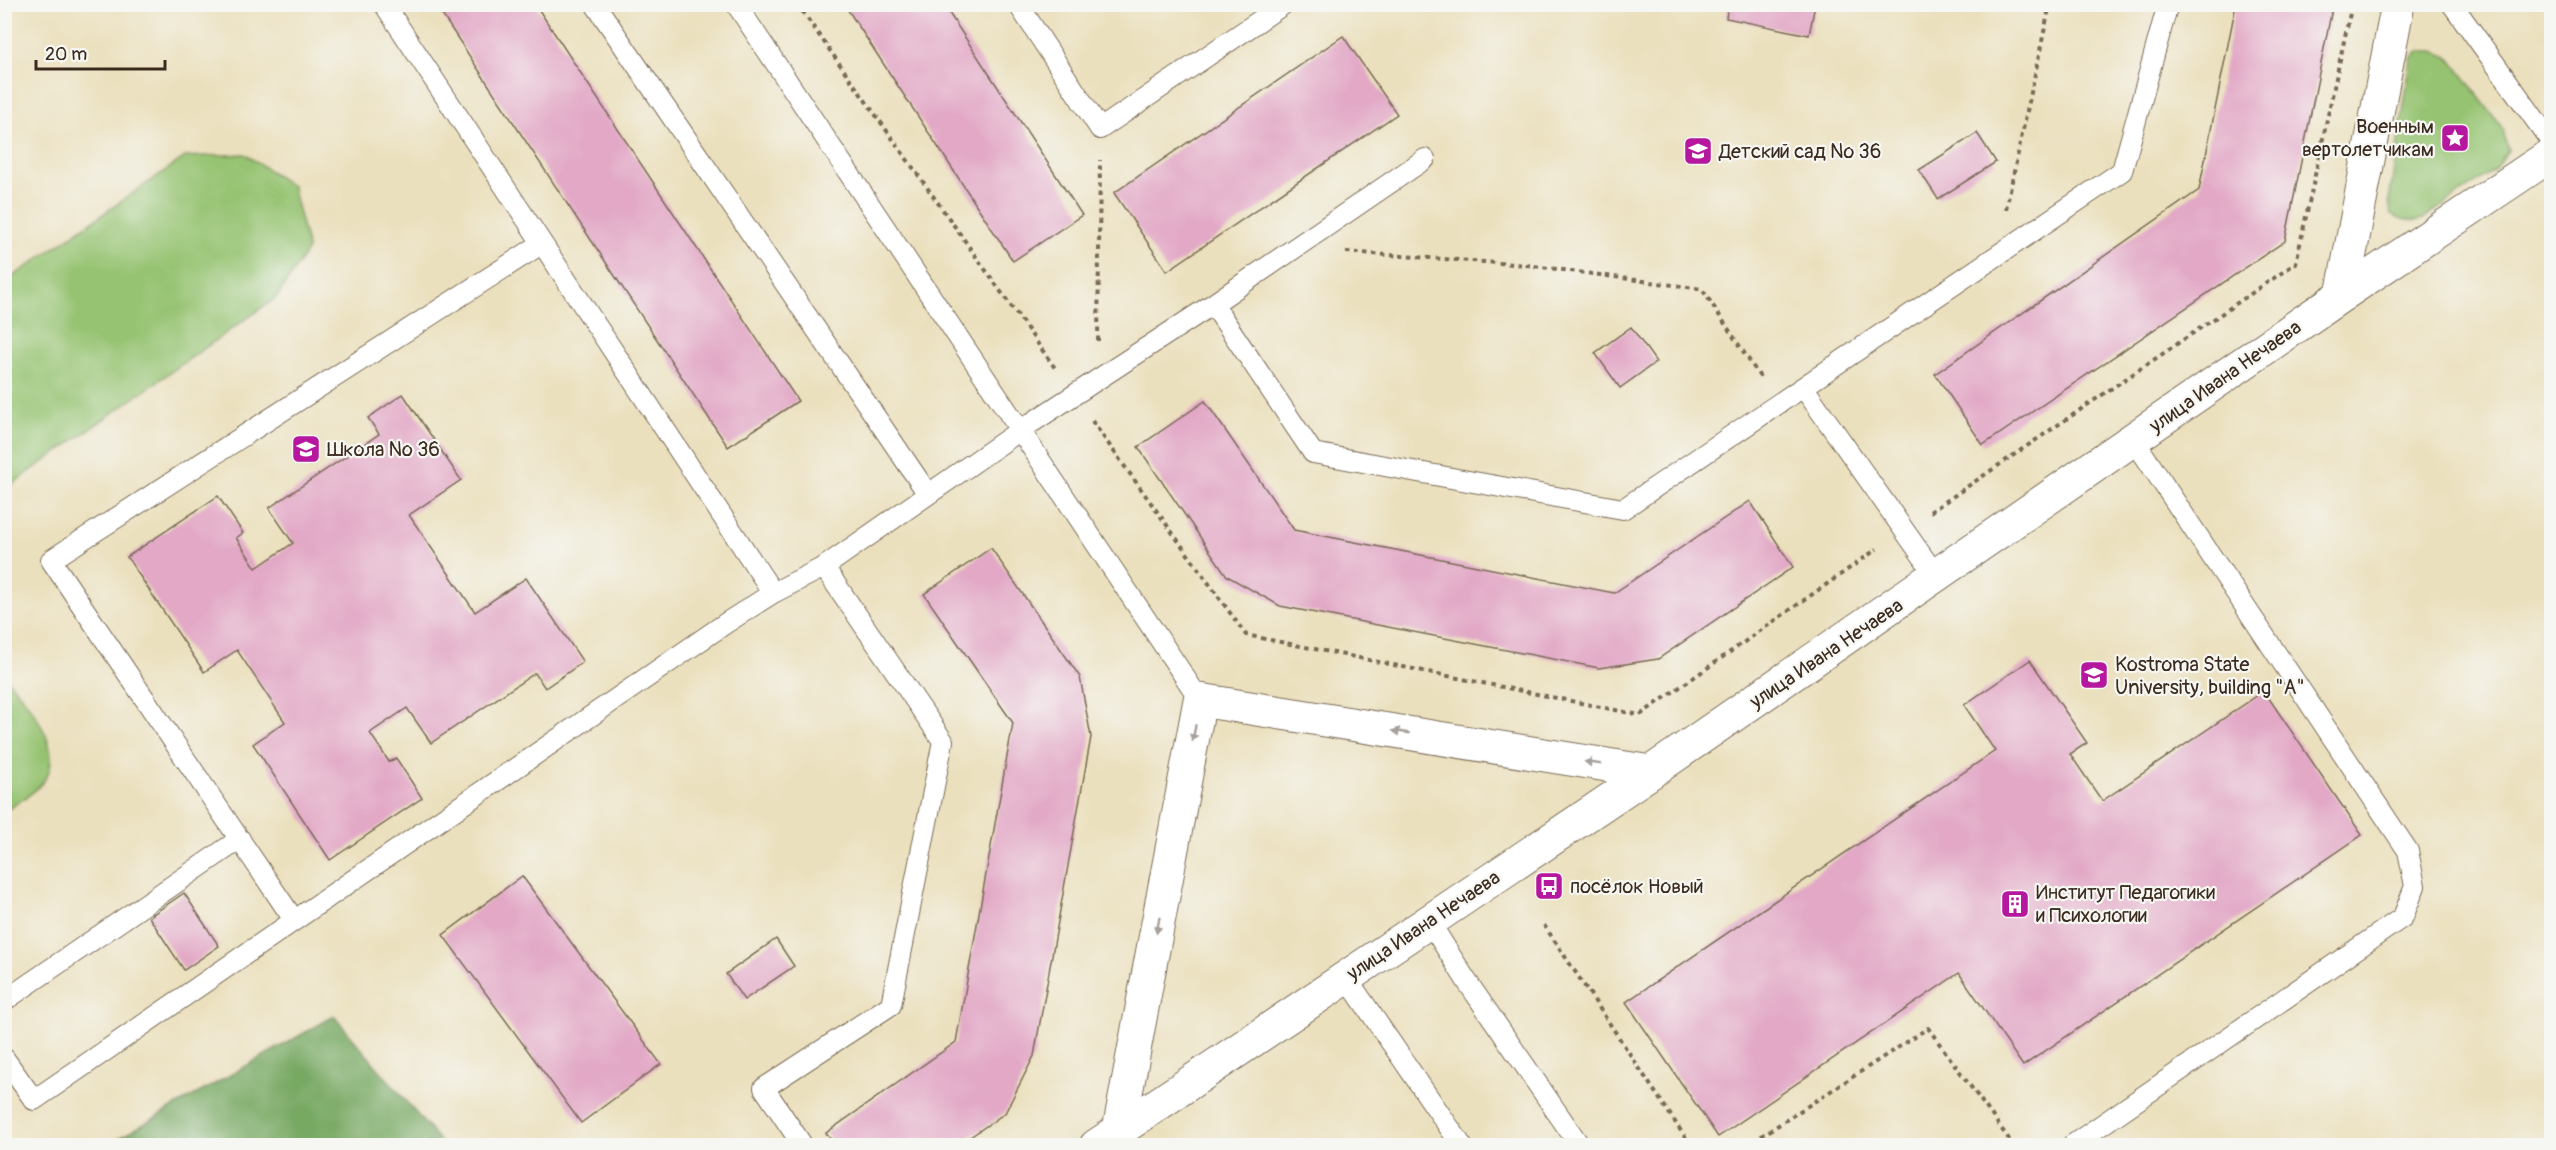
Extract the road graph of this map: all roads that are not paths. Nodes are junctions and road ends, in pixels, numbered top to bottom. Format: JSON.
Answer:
{"nodes":[{"id":1,"x":384,"y":4,"type":"edge"},
{"id":2,"x":595,"y":4,"type":"edge"},
{"id":3,"x":736,"y":4,"type":"edge"},
{"id":4,"x":1018,"y":4,"type":"edge"},
{"id":5,"x":1284,"y":4,"type":"edge"},
{"id":6,"x":2168,"y":4,"type":"edge"},
{"id":7,"x":2398,"y":4,"type":"edge"},
{"id":8,"x":2452,"y":4,"type":"edge"},
{"id":9,"x":2552,"y":143,"type":"edge"},
{"id":10,"x":2552,"y":154,"type":"edge"},
{"id":11,"x":1425,"y":159,"type":"dead end"},
{"id":12,"x":541,"y":244,"type":"junction"},
{"id":13,"x":2342,"y":295,"type":"junction"},
{"id":14,"x":1213,"y":304,"type":"junction"},
{"id":15,"x":1804,"y":387,"type":"junction"},
{"id":16,"x":1019,"y":430,"type":"junction"},
{"id":17,"x":2134,"y":440,"type":"junction"},
{"id":18,"x":928,"y":494,"type":"junction"},
{"id":19,"x":824,"y":567,"type":"junction"},
{"id":20,"x":1937,"y":577,"type":"junction"},
{"id":21,"x":773,"y":593,"type":"junction"},
{"id":22,"x":1200,"y":700,"type":"junction"},
{"id":23,"x":1651,"y":772,"type":"junction"},
{"id":24,"x":240,"y":839,"type":"junction"},
{"id":25,"x":294,"y":920,"type":"junction"},
{"id":26,"x":1429,"y":921,"type":"junction"},
{"id":27,"x":1346,"y":977,"type":"junction"},
{"id":28,"x":4,"y":1001,"type":"edge"},
{"id":29,"x":4,"y":1058,"type":"edge"},
{"id":30,"x":1107,"y":1138,"type":"edge"},
{"id":31,"x":803,"y":1146,"type":"edge"},
{"id":32,"x":1462,"y":1146,"type":"edge"},
{"id":33,"x":1580,"y":1146,"type":"edge"},
{"id":34,"x":2071,"y":1146,"type":"edge"}],
"edges":[{"from":1,"to":12,"type":"lane"},
{"from":2,"to":18,"type":"lane"},
{"from":3,"to":16,"type":"lane"},
{"from":4,"to":5,"type":"lane"},
{"from":6,"to":15,"type":"lane"},
{"from":7,"to":13,"type":"street"},
{"from":8,"to":9,"type":"lane"},
{"from":10,"to":13,"type":"street","name":"улица Ивана Нечаева"},
{"from":11,"to":14,"type":"lane"},
{"from":12,"to":21,"type":"lane"},
{"from":12,"to":24,"type":"lane"},
{"from":13,"to":17,"type":"street","name":"улица Ивана Нечаева"},
{"from":14,"to":15,"type":"lane"},
{"from":14,"to":16,"type":"lane"},
{"from":15,"to":20,"type":"lane"},
{"from":16,"to":18,"type":"lane"},
{"from":16,"to":22,"type":"lane"},
{"from":17,"to":20,"type":"street","name":"улица Ивана Нечаева"},
{"from":17,"to":34,"type":"lane"},
{"from":18,"to":19,"type":"lane"},
{"from":19,"to":21,"type":"lane"},
{"from":19,"to":31,"type":"lane"},
{"from":20,"to":23,"type":"street","name":"улица Ивана Нечаева"},
{"from":21,"to":25,"type":"lane"},
{"from":23,"to":22,"type":"street","one_way":true},
{"from":22,"to":30,"type":"street","one_way":true},
{"from":23,"to":26,"type":"street","name":"улица Ивана Нечаева"},
{"from":24,"to":25,"type":"lane"},
{"from":24,"to":28,"type":"lane"},
{"from":25,"to":29,"type":"lane"},
{"from":26,"to":27,"type":"street","name":"улица Ивана Нечаева"},
{"from":26,"to":33,"type":"lane"},
{"from":27,"to":30,"type":"street","name":"улица Ивана Нечаева"},
{"from":27,"to":32,"type":"lane"}]}
